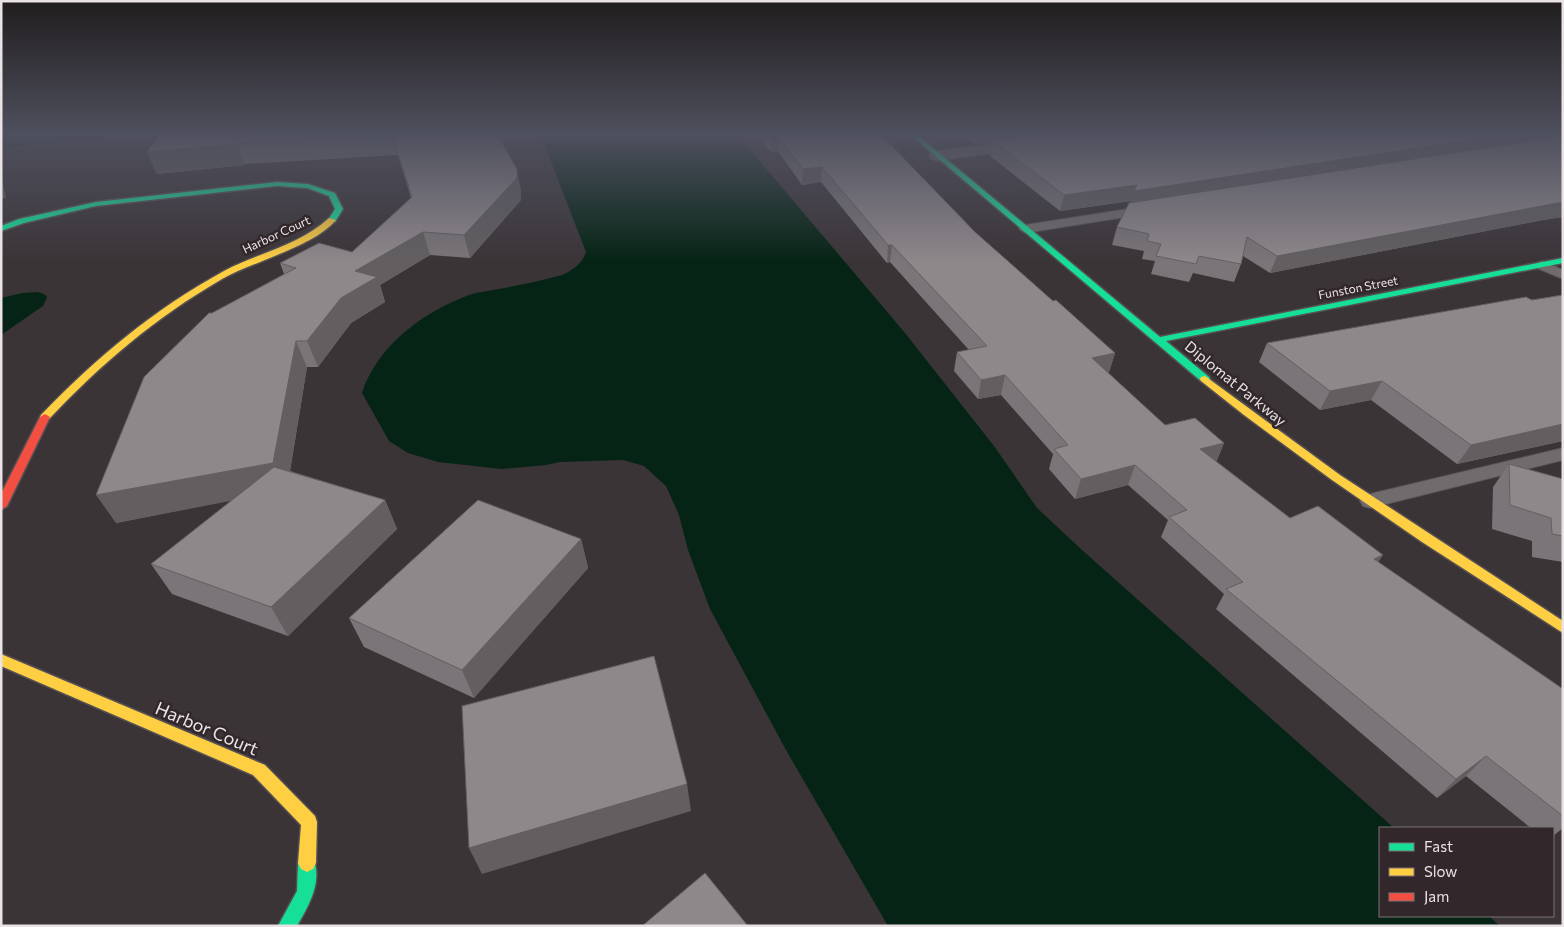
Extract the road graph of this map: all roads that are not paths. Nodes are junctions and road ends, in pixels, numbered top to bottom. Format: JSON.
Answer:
{"nodes":[{"id":1,"x":962,"y":176,"type":"edge"},
{"id":2,"x":1162,"y":207,"type":"edge"},
{"id":3,"x":1025,"y":228,"type":"junction"},
{"id":4,"x":1,"y":230,"type":"edge"},
{"id":5,"x":1563,"y":260,"type":"edge"},
{"id":6,"x":1542,"y":265,"type":"junction"},
{"id":7,"x":1563,"y":275,"type":"edge"},
{"id":8,"x":1159,"y":340,"type":"junction"},
{"id":9,"x":1563,"y":454,"type":"edge"},
{"id":10,"x":1370,"y":501,"type":"junction"},
{"id":11,"x":1,"y":506,"type":"edge"},
{"id":12,"x":1563,"y":628,"type":"edge"},
{"id":13,"x":1,"y":660,"type":"edge"},
{"id":14,"x":287,"y":926,"type":"edge"}],
"edges":[{"from":1,"to":3,"type":"street","name":"Diplomat Parkway"},
{"from":2,"to":3,"type":"lane"},
{"from":3,"to":8,"type":"street","name":"Diplomat Parkway"},
{"from":4,"to":11,"type":"street","name":"Harbor Court"},
{"from":5,"to":6,"type":"street","name":"Funston Street"},
{"from":6,"to":7,"type":"lane"},
{"from":6,"to":8,"type":"street","name":"Funston Street"},
{"from":8,"to":10,"type":"street","name":"Diplomat Parkway"},
{"from":9,"to":10,"type":"lane"},
{"from":10,"to":12,"type":"street","name":"Diplomat Parkway"},
{"from":13,"to":14,"type":"street","name":"Harbor Court"}]}
